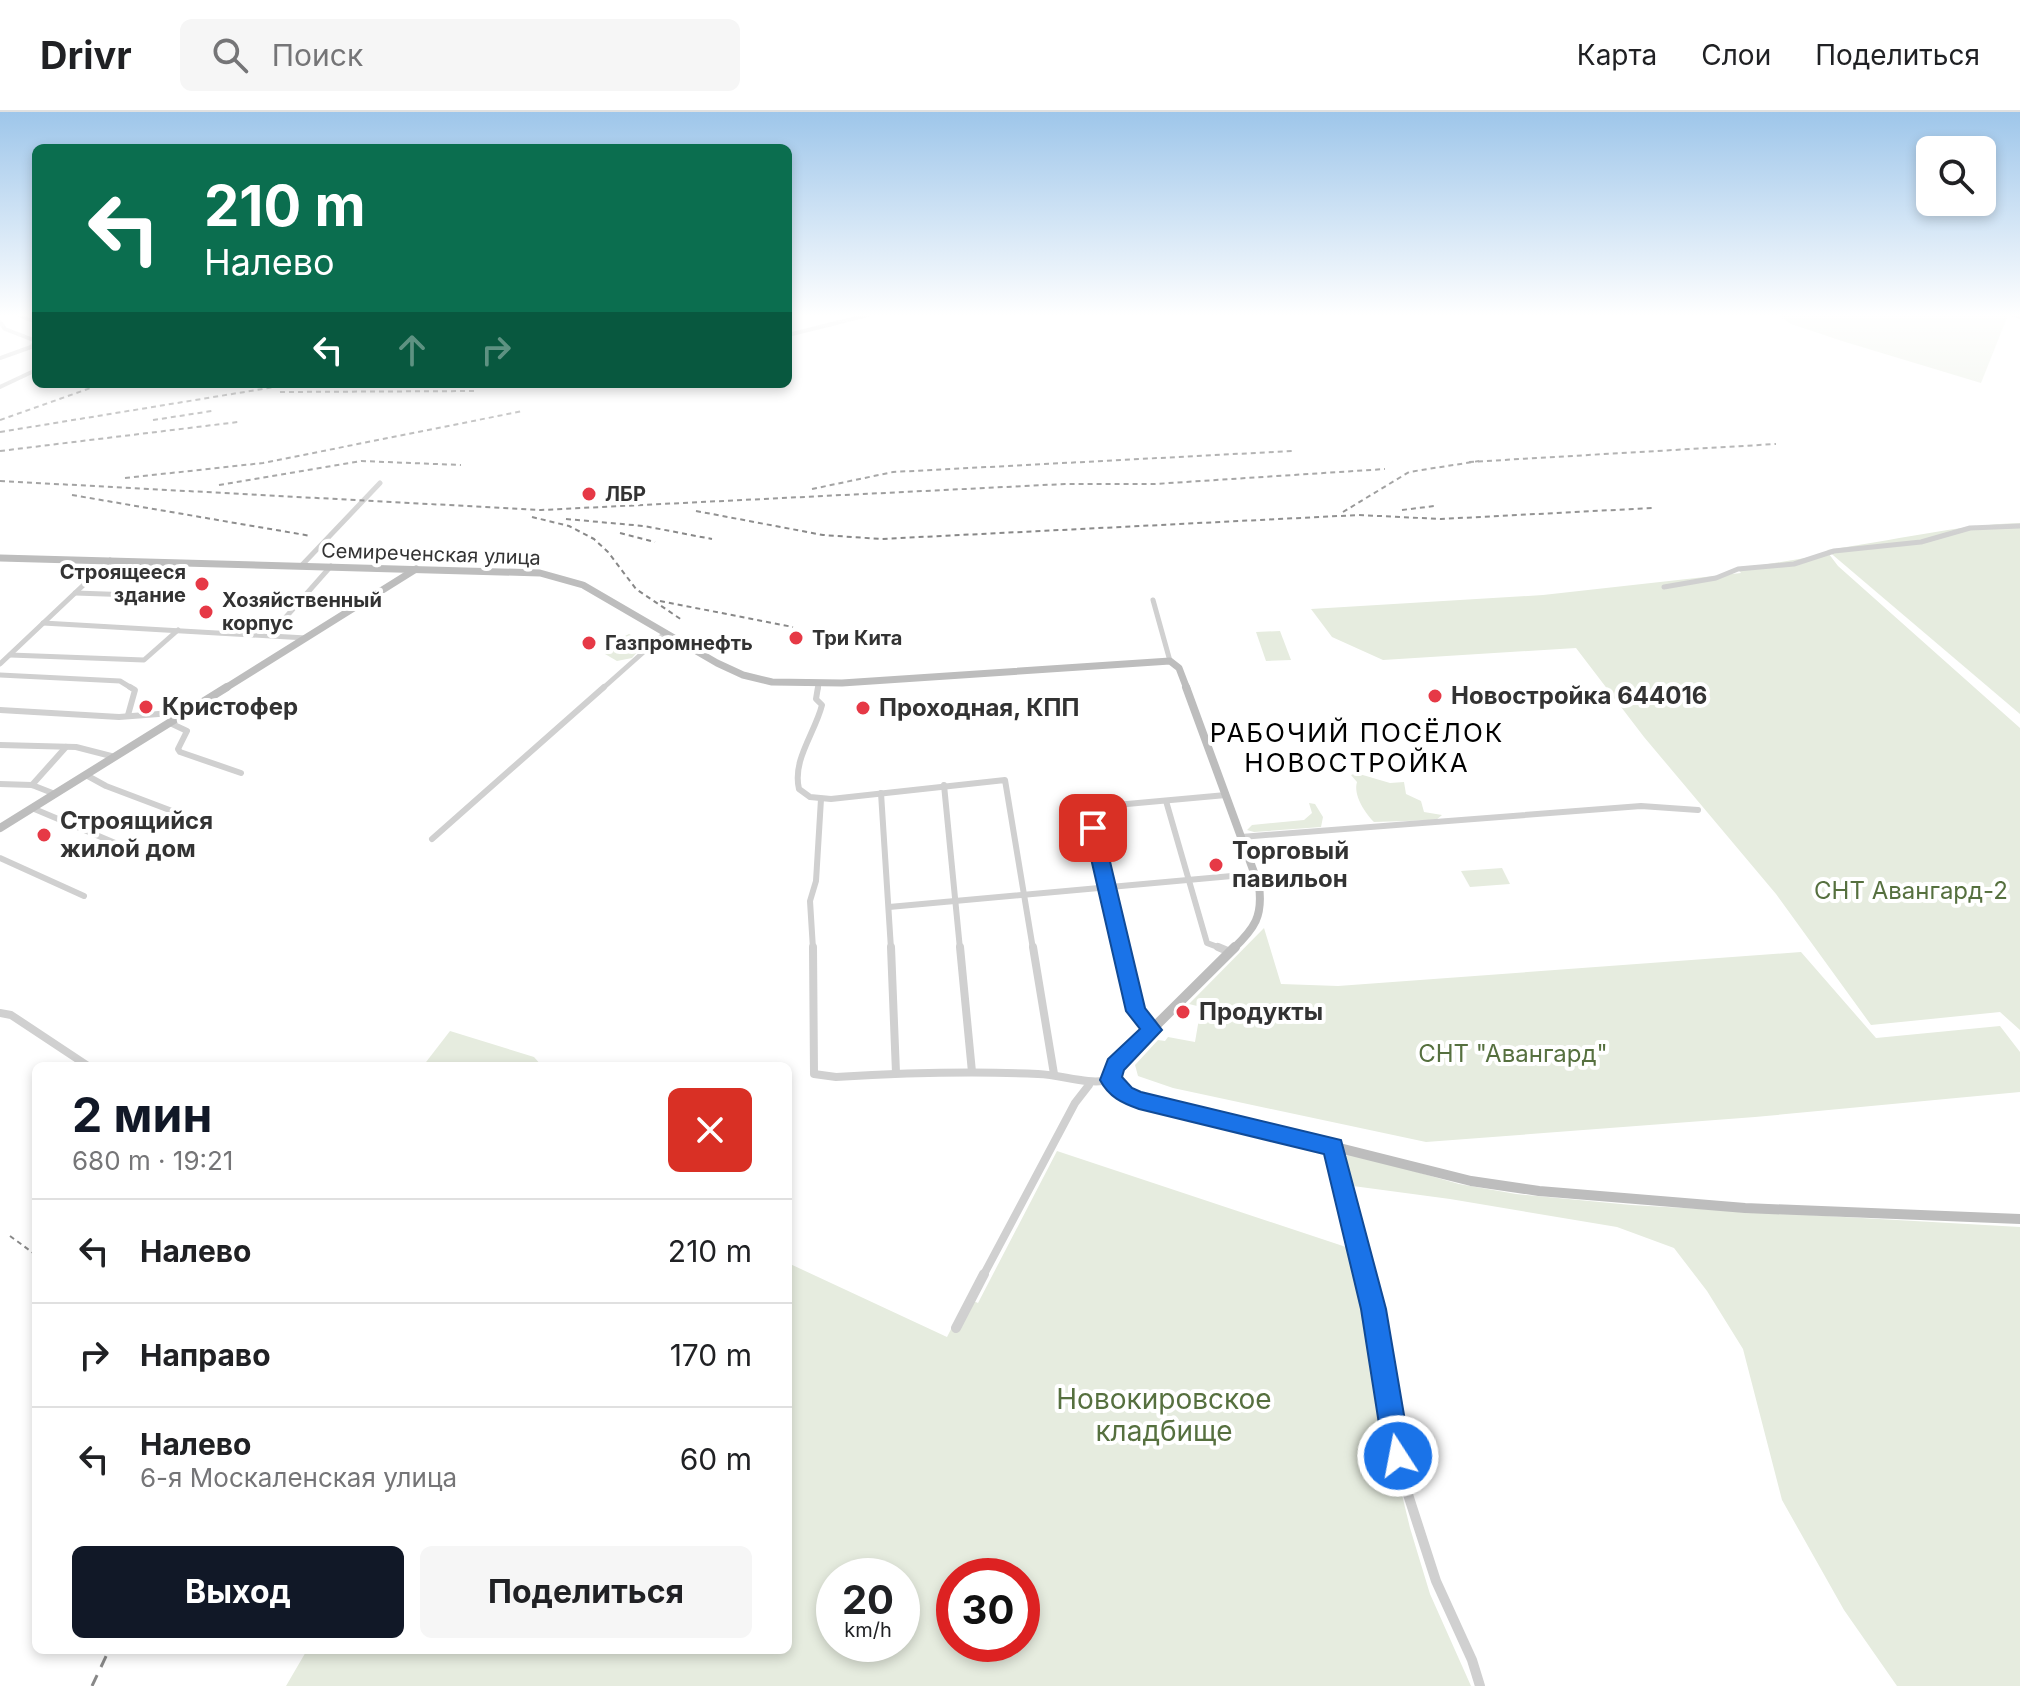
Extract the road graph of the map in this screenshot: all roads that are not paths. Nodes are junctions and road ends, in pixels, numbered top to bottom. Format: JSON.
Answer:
{"nodes":[{"id":1,"x":380,"y":483,"type":"dead end"},
{"id":2,"x":2020,"y":526,"type":"edge"},
{"id":3,"x":0,"y":558,"type":"edge"},
{"id":4,"x":110,"y":560,"type":"junction"},
{"id":5,"x":302,"y":565,"type":"junction"},
{"id":6,"x":331,"y":566,"type":"junction"},
{"id":7,"x":416,"y":569,"type":"junction"},
{"id":8,"x":1664,"y":587,"type":"dead end"},
{"id":9,"x":75,"y":593,"type":"junction"},
{"id":10,"x":134,"y":595,"type":"dead end"},
{"id":11,"x":1153,"y":600,"type":"dead end"},
{"id":12,"x":43,"y":623,"type":"junction"},
{"id":13,"x":178,"y":630,"type":"junction"},
{"id":14,"x":665,"y":633,"type":"junction"},
{"id":15,"x":270,"y":635,"type":"junction"},
{"id":16,"x":306,"y":638,"type":"junction"},
{"id":17,"x":10,"y":655,"type":"junction"},
{"id":18,"x":1170,"y":661,"type":"junction"},
{"id":19,"x":0,"y":664,"type":"edge"},
{"id":20,"x":0,"y":675,"type":"edge"},
{"id":21,"x":819,"y":684,"type":"junction"},
{"id":22,"x":0,"y":710,"type":"edge"},
{"id":23,"x":187,"y":712,"type":"junction"},
{"id":24,"x":128,"y":715,"type":"junction"},
{"id":25,"x":170,"y":723,"type":"junction"},
{"id":26,"x":0,"y":745,"type":"edge"},
{"id":27,"x":66,"y":747,"type":"junction"},
{"id":28,"x":115,"y":757,"type":"junction"},
{"id":29,"x":241,"y":773,"type":"dead end"},
{"id":30,"x":86,"y":775,"type":"junction"},
{"id":31,"x":0,"y":784,"type":"edge"},
{"id":32,"x":32,"y":785,"type":"junction"},
{"id":33,"x":944,"y":785,"type":"junction"},
{"id":34,"x":881,"y":793,"type":"junction"},
{"id":35,"x":55,"y":794,"type":"junction"},
{"id":36,"x":1226,"y":795,"type":"junction"},
{"id":37,"x":821,"y":799,"type":"junction"},
{"id":38,"x":1166,"y":801,"type":"junction"},
{"id":39,"x":32,"y":808,"type":"junction"},
{"id":40,"x":1698,"y":810,"type":"dead end"},
{"id":41,"x":188,"y":817,"type":"dead end"},
{"id":42,"x":0,"y":828,"type":"edge"},
{"id":43,"x":1241,"y":837,"type":"junction"},
{"id":44,"x":432,"y":839,"type":"dead end"},
{"id":45,"x":139,"y":853,"type":"dead end"},
{"id":46,"x":0,"y":858,"type":"edge"},
{"id":47,"x":1254,"y":874,"type":"junction"},
{"id":48,"x":1190,"y":881,"type":"junction"},
{"id":49,"x":1106,"y":889,"type":"junction"},
{"id":50,"x":1024,"y":895,"type":"junction"},
{"id":51,"x":84,"y":896,"type":"dead end"},
{"id":52,"x":957,"y":902,"type":"junction"},
{"id":53,"x":889,"y":907,"type":"junction"},
{"id":54,"x":1230,"y":952,"type":"junction"},
{"id":55,"x":0,"y":1013,"type":"edge"},
{"id":56,"x":1152,"y":1030,"type":"junction"},
{"id":57,"x":82,"y":1062,"type":"edge"},
{"id":58,"x":972,"y":1072,"type":"junction"},
{"id":59,"x":896,"y":1073,"type":"junction"},
{"id":60,"x":1054,"y":1074,"type":"junction"},
{"id":61,"x":1111,"y":1080,"type":"junction"},
{"id":62,"x":1089,"y":1085,"type":"junction"},
{"id":63,"x":1333,"y":1147,"type":"junction"},
{"id":64,"x":2020,"y":1219,"type":"edge"},
{"id":65,"x":956,"y":1328,"type":"dead end"},
{"id":66,"x":1480,"y":1686,"type":"edge"}],
"edges":[{"from":1,"to":5,"type":"street"},
{"from":2,"to":8,"type":"street"},
{"from":3,"to":4,"type":"street","name":"Семиреченская улица"},
{"from":4,"to":5,"type":"street","name":"Семиреченская улица"},
{"from":4,"to":9,"type":"street"},
{"from":5,"to":6,"type":"street","name":"Семиреченская улица"},
{"from":6,"to":7,"type":"street","name":"Семиреченская улица"},
{"from":6,"to":15,"type":"street"},
{"from":7,"to":14,"type":"street","name":"Семиреченская улица"},
{"from":7,"to":16,"type":"street"},
{"from":9,"to":10,"type":"street"},
{"from":9,"to":12,"type":"street"},
{"from":11,"to":18,"type":"street"},
{"from":12,"to":13,"type":"street"},
{"from":12,"to":17,"type":"street"},
{"from":13,"to":15,"type":"street"},
{"from":13,"to":17,"type":"street"},
{"from":14,"to":21,"type":"street","name":"Семиреченская улица"},
{"from":14,"to":44,"type":"street"},
{"from":15,"to":16,"type":"street"},
{"from":16,"to":23,"type":"street"},
{"from":17,"to":19,"type":"street"},
{"from":18,"to":21,"type":"street","name":"Семиреченская улица"},
{"from":18,"to":36,"type":"street"},
{"from":20,"to":24,"type":"street"},
{"from":21,"to":37,"type":"street"},
{"from":22,"to":24,"type":"street"},
{"from":23,"to":24,"type":"street"},
{"from":23,"to":25,"type":"street"},
{"from":25,"to":28,"type":"street"},
{"from":25,"to":29,"type":"street"},
{"from":26,"to":27,"type":"street"},
{"from":27,"to":28,"type":"street"},
{"from":27,"to":32,"type":"street"},
{"from":28,"to":30,"type":"street"},
{"from":30,"to":35,"type":"street"},
{"from":30,"to":41,"type":"street"},
{"from":31,"to":32,"type":"street"},
{"from":32,"to":35,"type":"street"},
{"from":33,"to":34,"type":"street"},
{"from":33,"to":50,"type":"street"},
{"from":33,"to":52,"type":"street"},
{"from":34,"to":37,"type":"street"},
{"from":34,"to":53,"type":"street"},
{"from":35,"to":39,"type":"street"},
{"from":36,"to":38,"type":"street"},
{"from":36,"to":43,"type":"street"},
{"from":37,"to":59,"type":"street"},
{"from":38,"to":48,"type":"street"},
{"from":38,"to":49,"type":"street"},
{"from":39,"to":42,"type":"street"},
{"from":39,"to":45,"type":"street"},
{"from":40,"to":43,"type":"street"},
{"from":43,"to":47,"type":"street"},
{"from":46,"to":51,"type":"street"},
{"from":47,"to":48,"type":"street"},
{"from":47,"to":54,"type":"street"},
{"from":48,"to":49,"type":"street"},
{"from":48,"to":54,"type":"street"},
{"from":49,"to":50,"type":"street"},
{"from":49,"to":56,"type":"street"},
{"from":50,"to":52,"type":"street"},
{"from":50,"to":60,"type":"street"},
{"from":52,"to":53,"type":"street"},
{"from":52,"to":58,"type":"street"},
{"from":53,"to":59,"type":"street"},
{"from":54,"to":56,"type":"street"},
{"from":55,"to":57,"type":"street"},
{"from":56,"to":61,"type":"street"},
{"from":58,"to":59,"type":"street"},
{"from":58,"to":60,"type":"street"},
{"from":60,"to":62,"type":"street"},
{"from":61,"to":62,"type":"street"},
{"from":61,"to":63,"type":"street"},
{"from":62,"to":65,"type":"street"},
{"from":63,"to":64,"type":"street"},
{"from":63,"to":66,"type":"street"}]}
